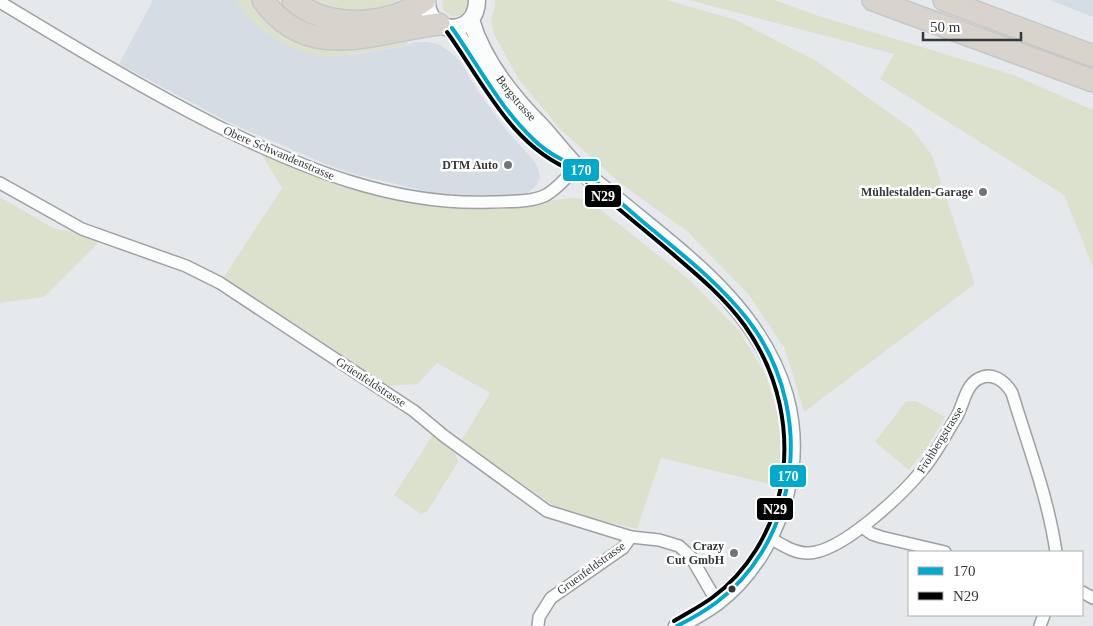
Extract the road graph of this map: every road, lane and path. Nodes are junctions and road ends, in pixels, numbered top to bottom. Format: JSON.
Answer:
{"nodes":[{"id":1,"x":263,"y":0,"type":"edge"},
{"id":2,"x":293,"y":0,"type":"edge"},
{"id":3,"x":426,"y":0,"type":"edge"},
{"id":4,"x":478,"y":0,"type":"edge"},
{"id":5,"x":872,"y":0,"type":"edge"},
{"id":6,"x":944,"y":0,"type":"edge"},
{"id":7,"x":0,"y":2,"type":"edge"},
{"id":8,"x":471,"y":20,"type":"junction"},
{"id":9,"x":445,"y":26,"type":"junction"},
{"id":10,"x":1093,"y":56,"type":"edge"},
{"id":11,"x":1093,"y":81,"type":"edge"},
{"id":12,"x":577,"y":166,"type":"junction"},
{"id":13,"x":0,"y":183,"type":"edge"},
{"id":14,"x":862,"y":527,"type":"junction"},
{"id":15,"x":631,"y":537,"type":"junction"},
{"id":16,"x":770,"y":538,"type":"junction"},
{"id":17,"x":941,"y":551,"type":"edge"},
{"id":18,"x":1056,"y":551,"type":"edge"},
{"id":19,"x":717,"y":602,"type":"junction"},
{"id":20,"x":538,"y":626,"type":"edge"},
{"id":21,"x":677,"y":626,"type":"edge"}],
"edges":[{"from":1,"to":9,"type":"highway"},
{"from":2,"to":3,"type":"highway"},
{"from":3,"to":9,"type":"main road","name":"Bergstrasse"},
{"from":4,"to":8,"type":"main road"},
{"from":5,"to":11,"type":"highway"},
{"from":6,"to":10,"type":"highway"},
{"from":7,"to":12,"type":"street","name":"Obere Schwandenstrasse"},
{"from":8,"to":9,"type":"main road"},
{"from":8,"to":12,"type":"main road","name":"Bergstrasse"},
{"from":9,"to":12,"type":"main road","name":"Bergstrasse"},
{"from":12,"to":16,"type":"main road","name":"Bergstrasse"},
{"from":13,"to":15,"type":"street","name":"Grüenfeldstrasse"},
{"from":14,"to":16,"type":"street","name":"Frohbergstrasse"},
{"from":14,"to":17,"type":"street"},
{"from":14,"to":18,"type":"street","name":"Frohbergstrasse"},
{"from":15,"to":19,"type":"street","name":"Grüenfeldstrasse"},
{"from":15,"to":20,"type":"street","name":"Gruenfeldstrasse"},
{"from":16,"to":19,"type":"main road","name":"Bergstrasse"},
{"from":19,"to":21,"type":"main road","name":"Bergstrasse"}]}
